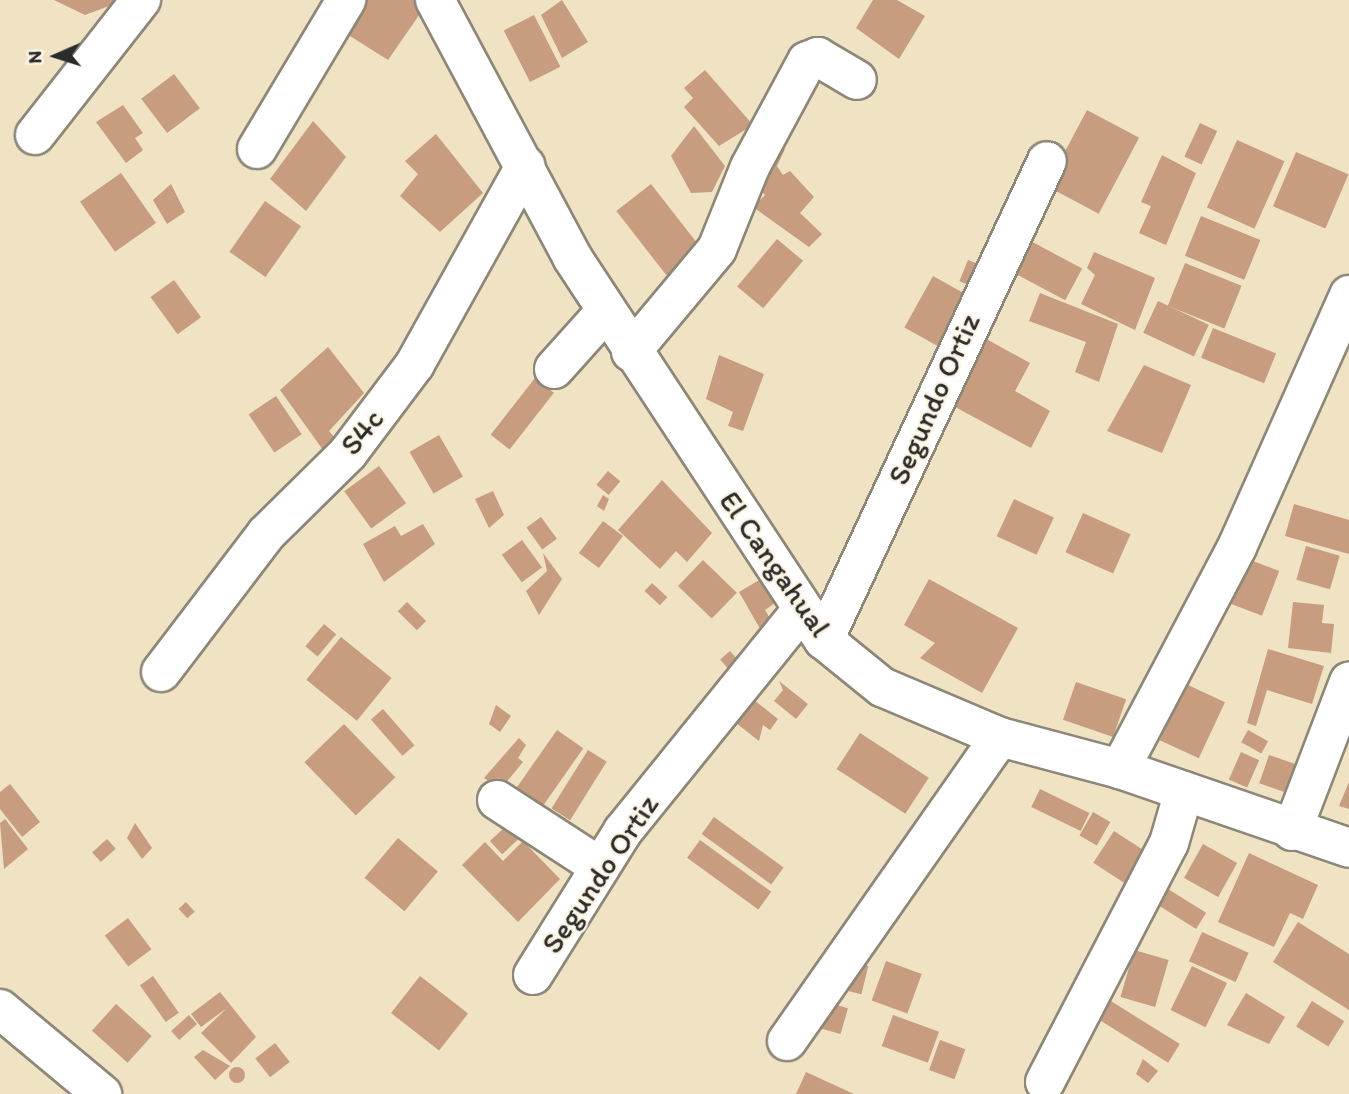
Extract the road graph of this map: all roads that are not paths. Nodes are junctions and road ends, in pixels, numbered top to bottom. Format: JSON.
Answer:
{"nodes":[{"id":1,"x":141,"y":0,"type":"edge"},
{"id":2,"x":346,"y":0,"type":"edge"},
{"id":3,"x":435,"y":0,"type":"edge"},
{"id":4,"x":857,"y":80,"type":"dead end"},
{"id":5,"x":35,"y":135,"type":"dead end"},
{"id":6,"x":257,"y":149,"type":"dead end"},
{"id":7,"x":1047,"y":161,"type":"dead end"},
{"id":8,"x":525,"y":166,"type":"junction"},
{"id":9,"x":1349,"y":295,"type":"edge"},
{"id":10,"x":607,"y":312,"type":"junction"},
{"id":11,"x":631,"y":352,"type":"junction"},
{"id":12,"x":554,"y":369,"type":"dead end"},
{"id":13,"x":812,"y":626,"type":"junction"},
{"id":14,"x":161,"y":672,"type":"dead end"},
{"id":15,"x":1349,"y":682,"type":"edge"},
{"id":16,"x":1000,"y":737,"type":"junction"},
{"id":17,"x":1119,"y":769,"type":"junction"},
{"id":18,"x":1184,"y":791,"type":"junction"},
{"id":19,"x":497,"y":800,"type":"dead end"},
{"id":20,"x":1292,"y":831,"type":"junction"},
{"id":21,"x":1349,"y":848,"type":"edge"},
{"id":22,"x":600,"y":867,"type":"junction"},
{"id":23,"x":533,"y":975,"type":"dead end"},
{"id":24,"x":0,"y":1009,"type":"edge"},
{"id":25,"x":787,"y":1041,"type":"dead end"},
{"id":26,"x":1045,"y":1082,"type":"dead end"},
{"id":27,"x":102,"y":1094,"type":"edge"}],
"edges":[{"from":1,"to":5,"type":"street"},
{"from":2,"to":6,"type":"street"},
{"from":3,"to":8,"type":"street","name":"El Cangahual"},
{"from":4,"to":11,"type":"street"},
{"from":7,"to":13,"type":"street","name":"Segundo Ortiz"},
{"from":8,"to":10,"type":"street","name":"El Cangahual"},
{"from":8,"to":14,"type":"street","name":"S4c"},
{"from":9,"to":17,"type":"street"},
{"from":10,"to":11,"type":"street","name":"El Cangahual"},
{"from":10,"to":12,"type":"street"},
{"from":11,"to":13,"type":"street","name":"El Cangahual"},
{"from":13,"to":16,"type":"street","name":"El Cangahual"},
{"from":13,"to":22,"type":"street","name":"Segundo Ortiz"},
{"from":15,"to":20,"type":"street"},
{"from":16,"to":17,"type":"street","name":"El Cangahual"},
{"from":16,"to":25,"type":"street"},
{"from":17,"to":18,"type":"street","name":"El Cangahual"},
{"from":18,"to":20,"type":"street","name":"El Cangahual"},
{"from":18,"to":26,"type":"street"},
{"from":19,"to":22,"type":"street"},
{"from":20,"to":21,"type":"street","name":"El Cangahual"},
{"from":22,"to":23,"type":"street","name":"Segundo Ortiz"},
{"from":24,"to":27,"type":"street"}]}
